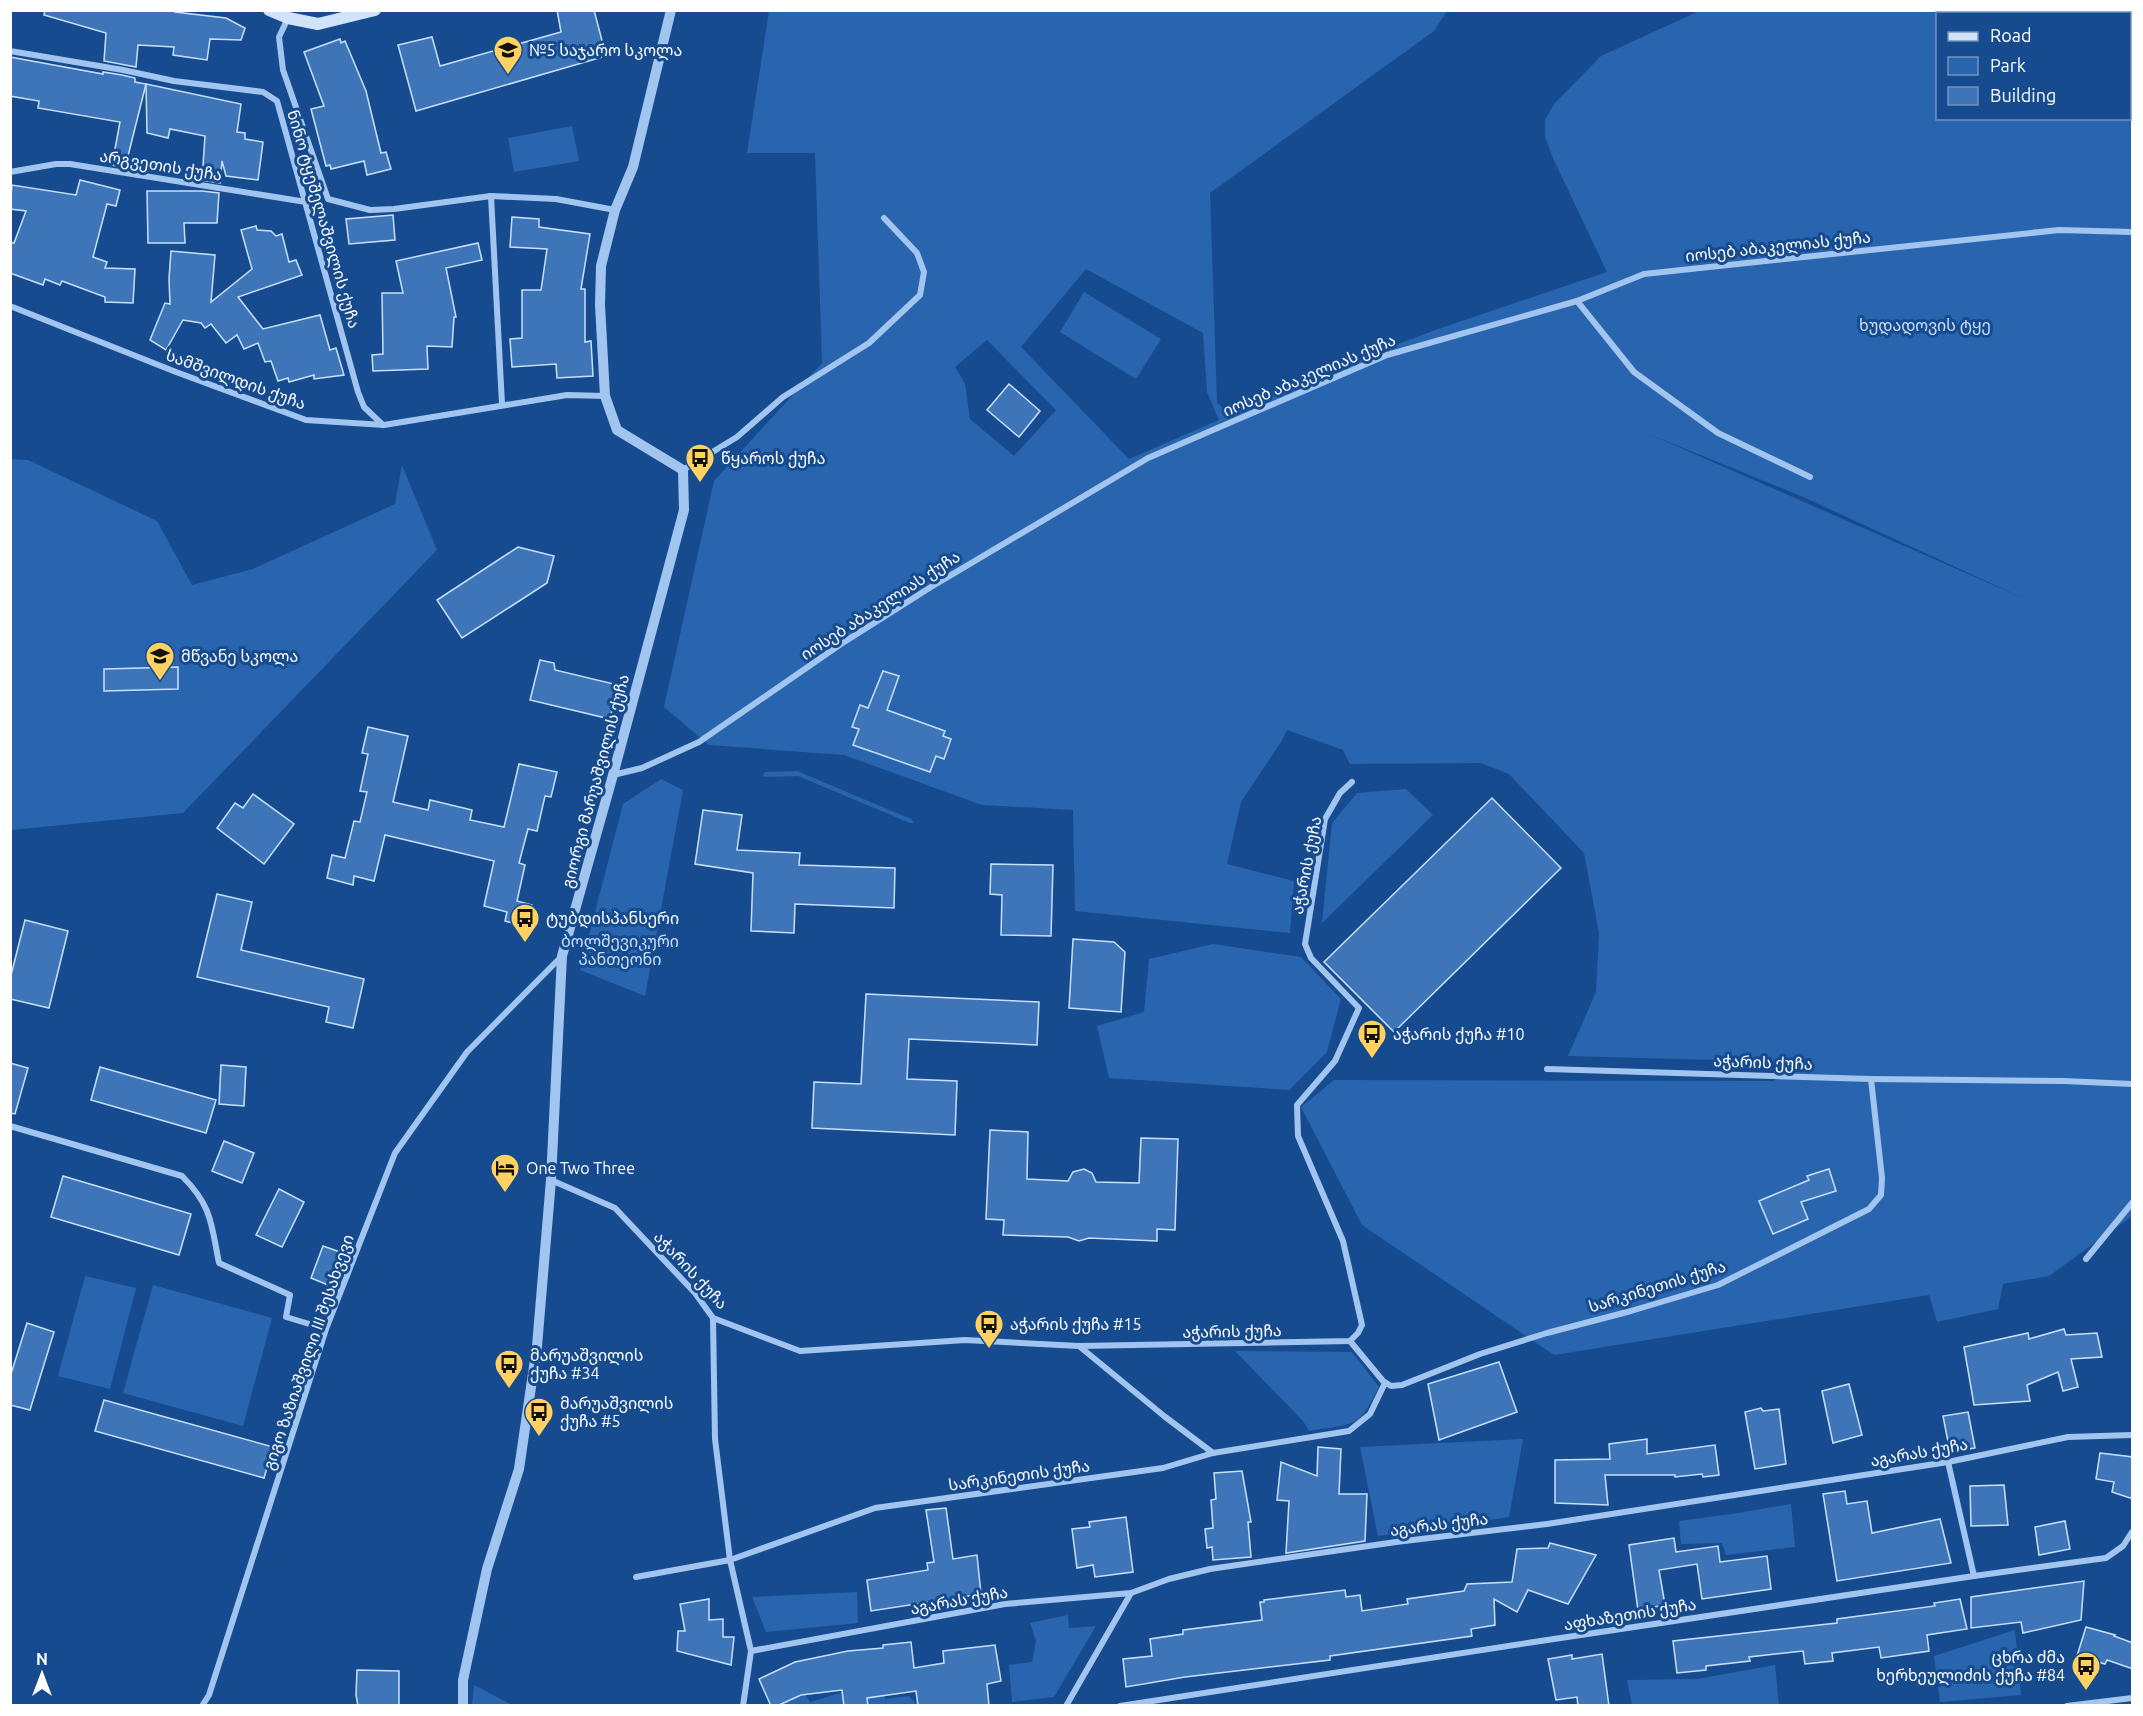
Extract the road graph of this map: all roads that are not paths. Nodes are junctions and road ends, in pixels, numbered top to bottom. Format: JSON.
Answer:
{"nodes":[{"id":1,"x":269,"y":10,"type":"edge"},
{"id":2,"x":375,"y":10,"type":"edge"},
{"id":3,"x":671,"y":10,"type":"edge"},
{"id":4,"x":288,"y":18,"type":"junction"},
{"id":5,"x":10,"y":51,"type":"edge"},
{"id":6,"x":10,"y":172,"type":"edge"},
{"id":7,"x":491,"y":196,"type":"junction"},
{"id":8,"x":306,"y":202,"type":"junction"},
{"id":9,"x":615,"y":210,"type":"junction"},
{"id":10,"x":884,"y":218,"type":"dead end"},
{"id":11,"x":2133,"y":232,"type":"edge"},
{"id":12,"x":1577,"y":301,"type":"junction"},
{"id":13,"x":10,"y":306,"type":"edge"},
{"id":14,"x":605,"y":396,"type":"junction"},
{"id":15,"x":502,"y":405,"type":"junction"},
{"id":16,"x":384,"y":425,"type":"junction"},
{"id":17,"x":683,"y":470,"type":"junction"},
{"id":18,"x":1810,"y":477,"type":"dead end"},
{"id":19,"x":614,"y":776,"type":"junction"},
{"id":20,"x":1352,"y":782,"type":"dead end"},
{"id":21,"x":562,"y":956,"type":"junction"},
{"id":22,"x":1547,"y":1069,"type":"dead end"},
{"id":23,"x":1871,"y":1078,"type":"junction"},
{"id":24,"x":2133,"y":1084,"type":"edge"},
{"id":25,"x":10,"y":1126,"type":"edge"},
{"id":26,"x":551,"y":1180,"type":"junction"},
{"id":27,"x":2133,"y":1203,"type":"edge"},
{"id":28,"x":2086,"y":1259,"type":"dead end"},
{"id":29,"x":713,"y":1318,"type":"junction"},
{"id":30,"x":326,"y":1329,"type":"junction"},
{"id":31,"x":1350,"y":1341,"type":"junction"},
{"id":32,"x":1079,"y":1346,"type":"junction"},
{"id":33,"x":1385,"y":1383,"type":"junction"},
{"id":34,"x":2133,"y":1435,"type":"edge"},
{"id":35,"x":1213,"y":1454,"type":"junction"},
{"id":36,"x":1948,"y":1462,"type":"junction"},
{"id":37,"x":2133,"y":1532,"type":"edge"},
{"id":38,"x":730,"y":1560,"type":"junction"},
{"id":39,"x":1974,"y":1576,"type":"junction"},
{"id":40,"x":636,"y":1577,"type":"dead end"},
{"id":41,"x":1131,"y":1593,"type":"junction"},
{"id":42,"x":751,"y":1651,"type":"junction"},
{"id":43,"x":2133,"y":1698,"type":"edge"},
{"id":44,"x":202,"y":1706,"type":"edge"},
{"id":45,"x":463,"y":1706,"type":"edge"},
{"id":46,"x":743,"y":1706,"type":"edge"},
{"id":47,"x":1066,"y":1706,"type":"edge"},
{"id":48,"x":1120,"y":1706,"type":"edge"},
{"id":49,"x":2067,"y":1706,"type":"edge"}],
"edges":[{"from":1,"to":4,"type":"main road"},
{"from":2,"to":4,"type":"main road"},
{"from":3,"to":9,"type":"street"},
{"from":4,"to":7,"type":"street"},
{"from":5,"to":8,"type":"street","name":"ნინო ტყეშელაშვილის ქუჩა"},
{"from":6,"to":8,"type":"street","name":"არგვეთის ქუჩა"},
{"from":7,"to":9,"type":"street"},
{"from":7,"to":15,"type":"street"},
{"from":8,"to":16,"type":"street","name":"ნინო ტყეშელაშვილის ქუჩა"},
{"from":9,"to":14,"type":"street"},
{"from":10,"to":17,"type":"street"},
{"from":11,"to":12,"type":"street","name":"იოსებ აბაკელიას ქუჩა"},
{"from":12,"to":18,"type":"street"},
{"from":12,"to":19,"type":"street","name":"იოსებ აბაკელიას ქუჩა"},
{"from":13,"to":16,"type":"street","name":"სამშვილდის ქუჩა"},
{"from":14,"to":15,"type":"street","name":"სამშვილდის ქუჩა"},
{"from":14,"to":17,"type":"street"},
{"from":15,"to":16,"type":"street","name":"სამშვილდის ქუჩა"},
{"from":17,"to":19,"type":"street","name":"გიორგი მარუაშვილის ქუჩა"},
{"from":19,"to":21,"type":"street","name":"გიორგი მარუაშვილის ქუჩა"},
{"from":20,"to":31,"type":"street","name":"აჭარის ქუჩა"},
{"from":21,"to":26,"type":"street","name":"გიორგი მარუაშვილის ქუჩა"},
{"from":21,"to":30,"type":"street","name":"გიგო ზაზიაშვილი III შესახვევი"},
{"from":22,"to":23,"type":"street","name":"აჭარის ქუჩა"},
{"from":23,"to":24,"type":"street","name":"აჭარის ქუჩა"},
{"from":23,"to":33,"type":"street","name":"სარკინეთის ქუჩა"},
{"from":25,"to":30,"type":"street"},
{"from":26,"to":29,"type":"street","name":"აჭარის ქუჩა"},
{"from":26,"to":45,"type":"street","name":"გიორგი მარუაშვილის ქუჩა"},
{"from":27,"to":28,"type":"street"},
{"from":29,"to":32,"type":"street","name":"აჭარის ქუჩა"},
{"from":29,"to":38,"type":"street"},
{"from":30,"to":44,"type":"street","name":"გიგო ზაზიაშვილი III შესახვევი"},
{"from":31,"to":32,"type":"street","name":"აჭარის ქუჩა"},
{"from":31,"to":33,"type":"street"},
{"from":32,"to":35,"type":"street"},
{"from":33,"to":35,"type":"street","name":"სარკინეთის ქუჩა"},
{"from":34,"to":36,"type":"street","name":"აგარას ქუჩა"},
{"from":35,"to":38,"type":"street","name":"სარკინეთის ქუჩა"},
{"from":36,"to":39,"type":"street"},
{"from":36,"to":41,"type":"street","name":"აგარას ქუჩა"},
{"from":37,"to":39,"type":"street","name":"აფხაზეთის ქუჩა"},
{"from":38,"to":40,"type":"street","name":"სარკინეთის ქუჩა"},
{"from":38,"to":42,"type":"street"},
{"from":39,"to":48,"type":"street","name":"აფხაზეთის ქუჩა"},
{"from":41,"to":42,"type":"street","name":"აგარას ქუჩა"},
{"from":41,"to":47,"type":"street"},
{"from":42,"to":46,"type":"street"},
{"from":43,"to":49,"type":"street"}]}
